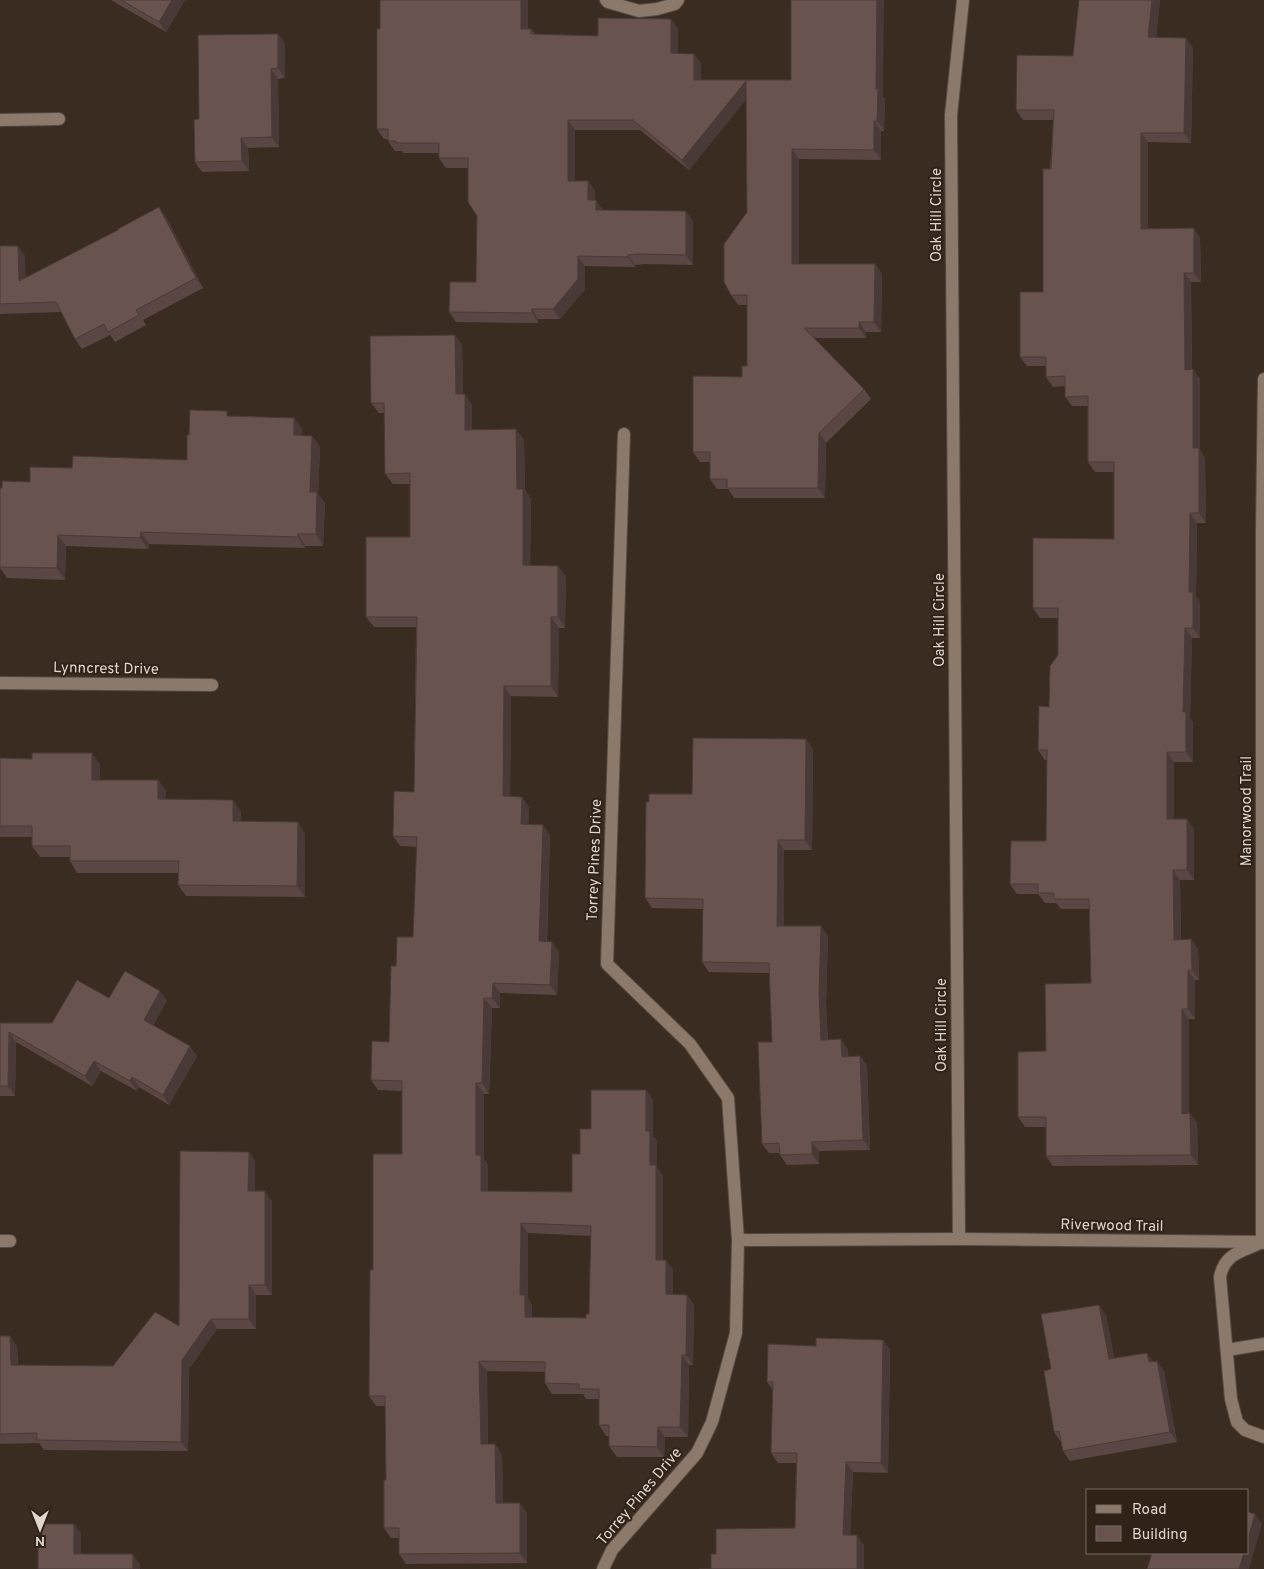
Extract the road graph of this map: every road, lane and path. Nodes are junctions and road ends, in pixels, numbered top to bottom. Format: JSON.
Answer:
{"nodes":[{"id":1,"x":606,"y":0,"type":"edge"},
{"id":2,"x":678,"y":0,"type":"edge"},
{"id":3,"x":963,"y":0,"type":"edge"},
{"id":4,"x":58,"y":119,"type":"dead end"},
{"id":5,"x":0,"y":120,"type":"edge"},
{"id":6,"x":1264,"y":379,"type":"edge"},
{"id":7,"x":624,"y":434,"type":"dead end"},
{"id":8,"x":0,"y":683,"type":"edge"},
{"id":9,"x":212,"y":686,"type":"dead end"},
{"id":10,"x":959,"y":1239,"type":"junction"},
{"id":11,"x":738,"y":1240,"type":"junction"},
{"id":12,"x":1263,"y":1243,"type":"edge"},
{"id":13,"x":1264,"y":1344,"type":"edge"},
{"id":14,"x":1226,"y":1350,"type":"junction"},
{"id":15,"x":1264,"y":1437,"type":"edge"},
{"id":16,"x":603,"y":1569,"type":"edge"}],
"edges":[{"from":1,"to":2,"type":"street"},
{"from":3,"to":10,"type":"street","name":"Oak Hill Circle"},
{"from":4,"to":5,"type":"street"},
{"from":6,"to":12,"type":"street","name":"Manorwood Trail"},
{"from":7,"to":11,"type":"street","name":"Torrey Pines Drive"},
{"from":8,"to":9,"type":"street","name":"Lynncrest Drive"},
{"from":10,"to":11,"type":"street"},
{"from":10,"to":12,"type":"street","name":"Riverwood Trail"},
{"from":11,"to":16,"type":"street","name":"Torrey Pines Drive"},
{"from":12,"to":14,"type":"street"},
{"from":13,"to":14,"type":"street"},
{"from":14,"to":15,"type":"street"}]}
